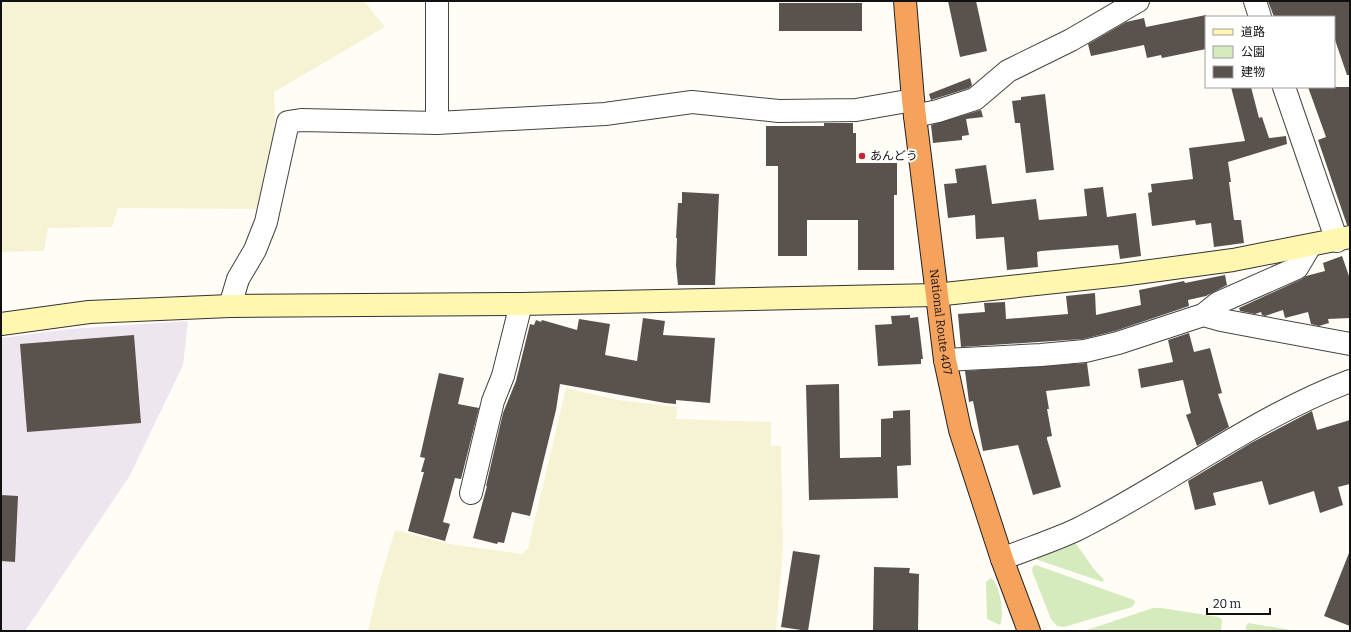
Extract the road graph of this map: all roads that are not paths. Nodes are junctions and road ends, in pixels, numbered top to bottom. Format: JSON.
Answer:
{"nodes":[{"id":1,"x":438,"y":1,"type":"edge"},
{"id":2,"x":905,"y":1,"type":"edge"},
{"id":3,"x":1138,"y":1,"type":"edge"},
{"id":4,"x":1255,"y":1,"type":"edge"},
{"id":5,"x":1260,"y":16,"type":"edge"},
{"id":6,"x":1284,"y":88,"type":"edge"},
{"id":7,"x":914,"y":108,"type":"junction"},
{"id":8,"x":437,"y":123,"type":"junction"},
{"id":9,"x":1344,"y":239,"type":"edge"},
{"id":10,"x":1310,"y":246,"type":"junction"},
{"id":11,"x":935,"y":295,"type":"junction"},
{"id":12,"x":521,"y":304,"type":"junction"},
{"id":13,"x":230,"y":306,"type":"junction"},
{"id":14,"x":1203,"y":315,"type":"junction"},
{"id":15,"x":1,"y":324,"type":"edge"},
{"id":16,"x":1350,"y":344,"type":"edge"},
{"id":17,"x":945,"y":360,"type":"junction"},
{"id":18,"x":1350,"y":381,"type":"edge"},
{"id":19,"x":471,"y":493,"type":"dead end"},
{"id":20,"x":1002,"y":559,"type":"junction"},
{"id":21,"x":1029,"y":631,"type":"edge"}],
"edges":[{"from":1,"to":8,"type":"street"},
{"from":2,"to":7,"type":"highway","name":"National Route 407"},
{"from":3,"to":7,"type":"street"},
{"from":4,"to":5,"type":"street"},
{"from":6,"to":9,"type":"street"},
{"from":7,"to":8,"type":"street"},
{"from":7,"to":11,"type":"highway","name":"National Route 407"},
{"from":8,"to":13,"type":"street"},
{"from":9,"to":10,"type":"street"},
{"from":10,"to":11,"type":"street"},
{"from":10,"to":14,"type":"street"},
{"from":11,"to":12,"type":"street"},
{"from":11,"to":17,"type":"highway","name":"National Route 407"},
{"from":12,"to":13,"type":"street"},
{"from":12,"to":19,"type":"street"},
{"from":13,"to":15,"type":"street"},
{"from":14,"to":16,"type":"street"},
{"from":14,"to":17,"type":"street"},
{"from":17,"to":20,"type":"highway","name":"National Route 407"},
{"from":18,"to":20,"type":"street"},
{"from":20,"to":21,"type":"highway","name":"National Route 407"}]}
